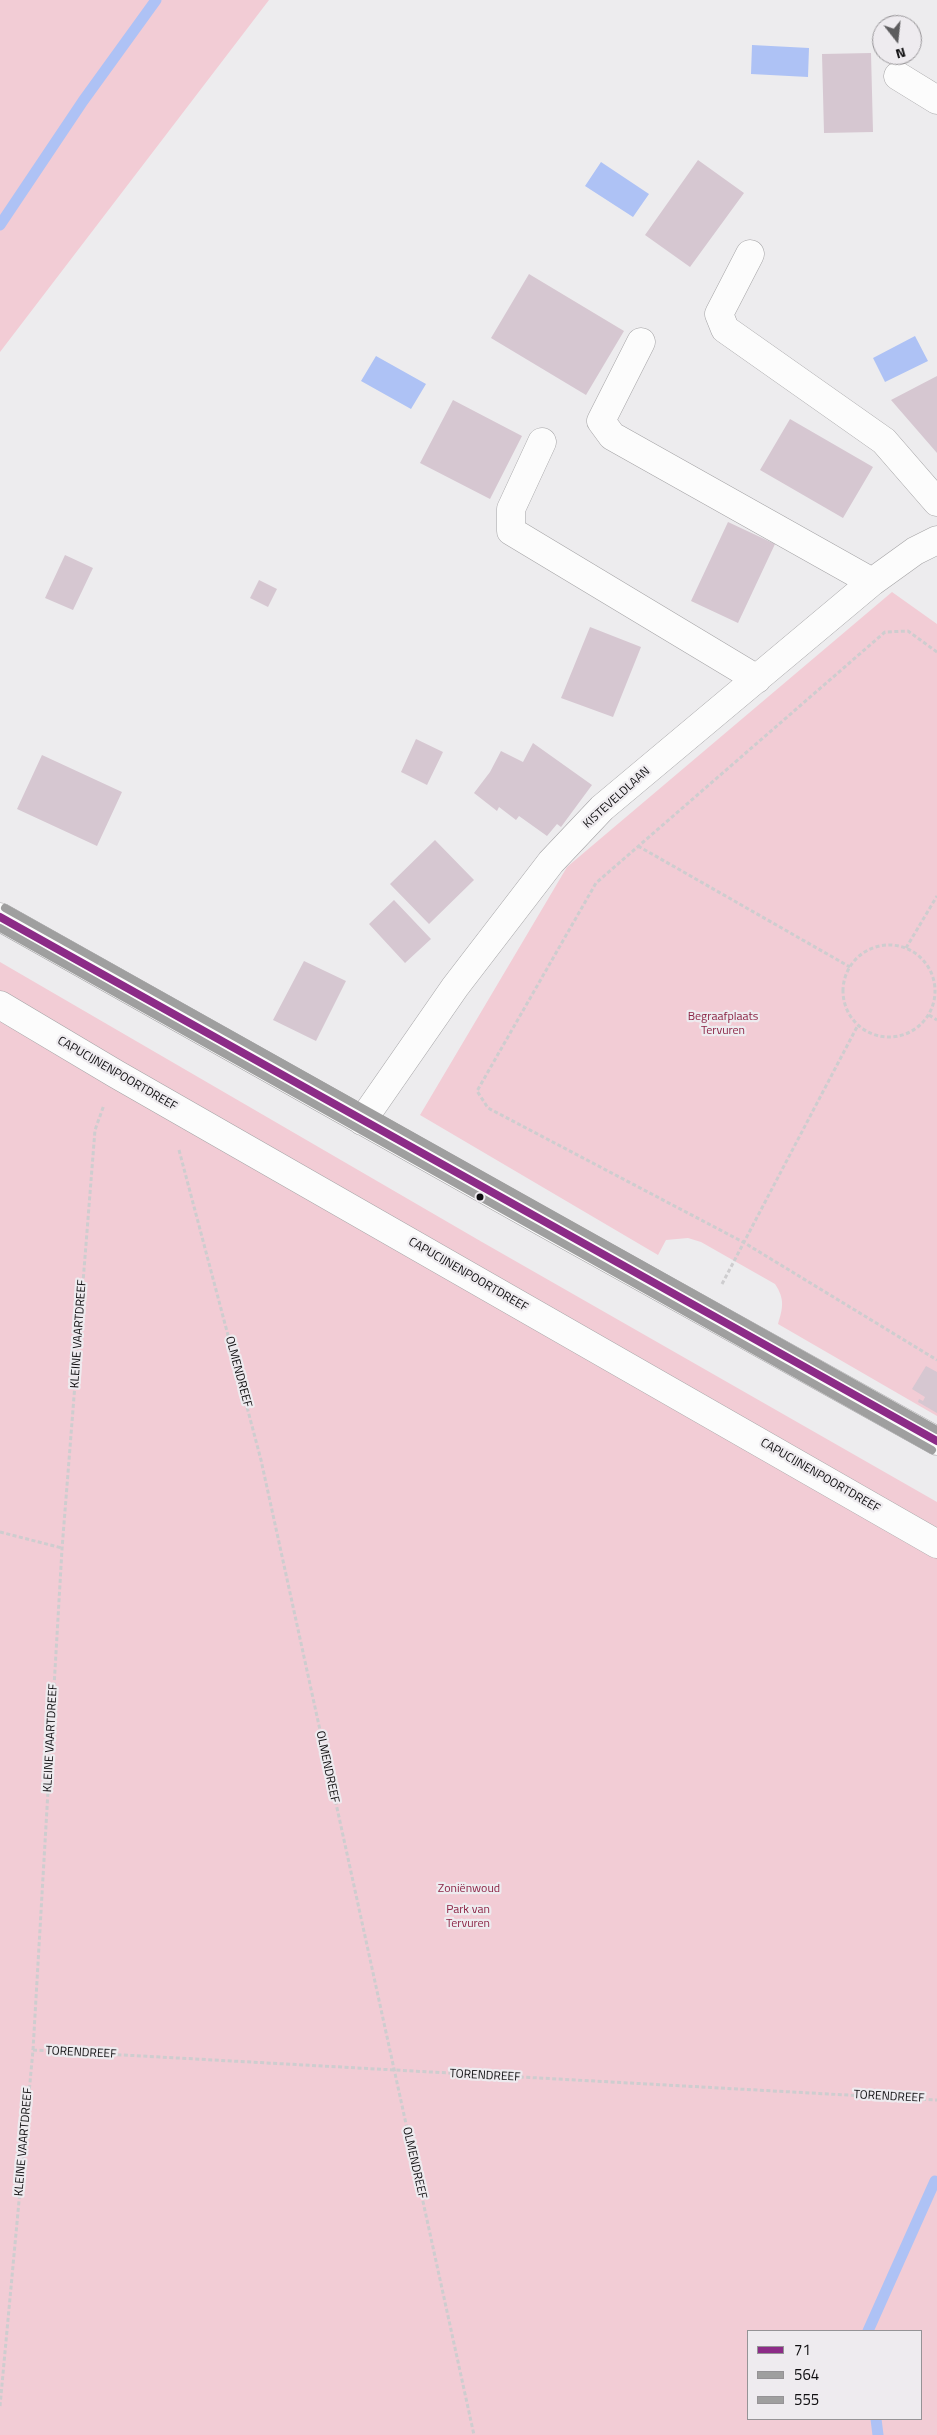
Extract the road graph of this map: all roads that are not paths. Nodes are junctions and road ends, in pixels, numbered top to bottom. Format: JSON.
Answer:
{"nodes":[{"id":1,"x":898,"y":76,"type":"dead end"},
{"id":2,"x":937,"y":100,"type":"edge"},
{"id":3,"x":750,"y":254,"type":"dead end"},
{"id":4,"x":641,"y":342,"type":"dead end"},
{"id":5,"x":542,"y":442,"type":"dead end"},
{"id":6,"x":937,"y":502,"type":"edge"},
{"id":7,"x":937,"y":540,"type":"edge"},
{"id":8,"x":872,"y":582,"type":"junction"},
{"id":9,"x":757,"y":679,"type":"junction"},
{"id":10,"x":0,"y":917,"type":"edge"},
{"id":11,"x":0,"y":1005,"type":"edge"},
{"id":12,"x":362,"y":1121,"type":"junction"},
{"id":13,"x":937,"y":1441,"type":"edge"},
{"id":14,"x":937,"y":1544,"type":"edge"}],
"edges":[{"from":1,"to":2,"type":"street"},
{"from":3,"to":6,"type":"street"},
{"from":4,"to":8,"type":"street"},
{"from":5,"to":9,"type":"street"},
{"from":7,"to":8,"type":"street","name":"KISTEVELDLAAN"},
{"from":8,"to":9,"type":"street","name":"KISTEVELDLAAN"},
{"from":9,"to":12,"type":"street","name":"KISTEVELDLAAN"},
{"from":10,"to":12,"type":"street"},
{"from":11,"to":14,"type":"street","name":"CAPUCIJNENPOORTDREEF"},
{"from":12,"to":13,"type":"street"}]}
